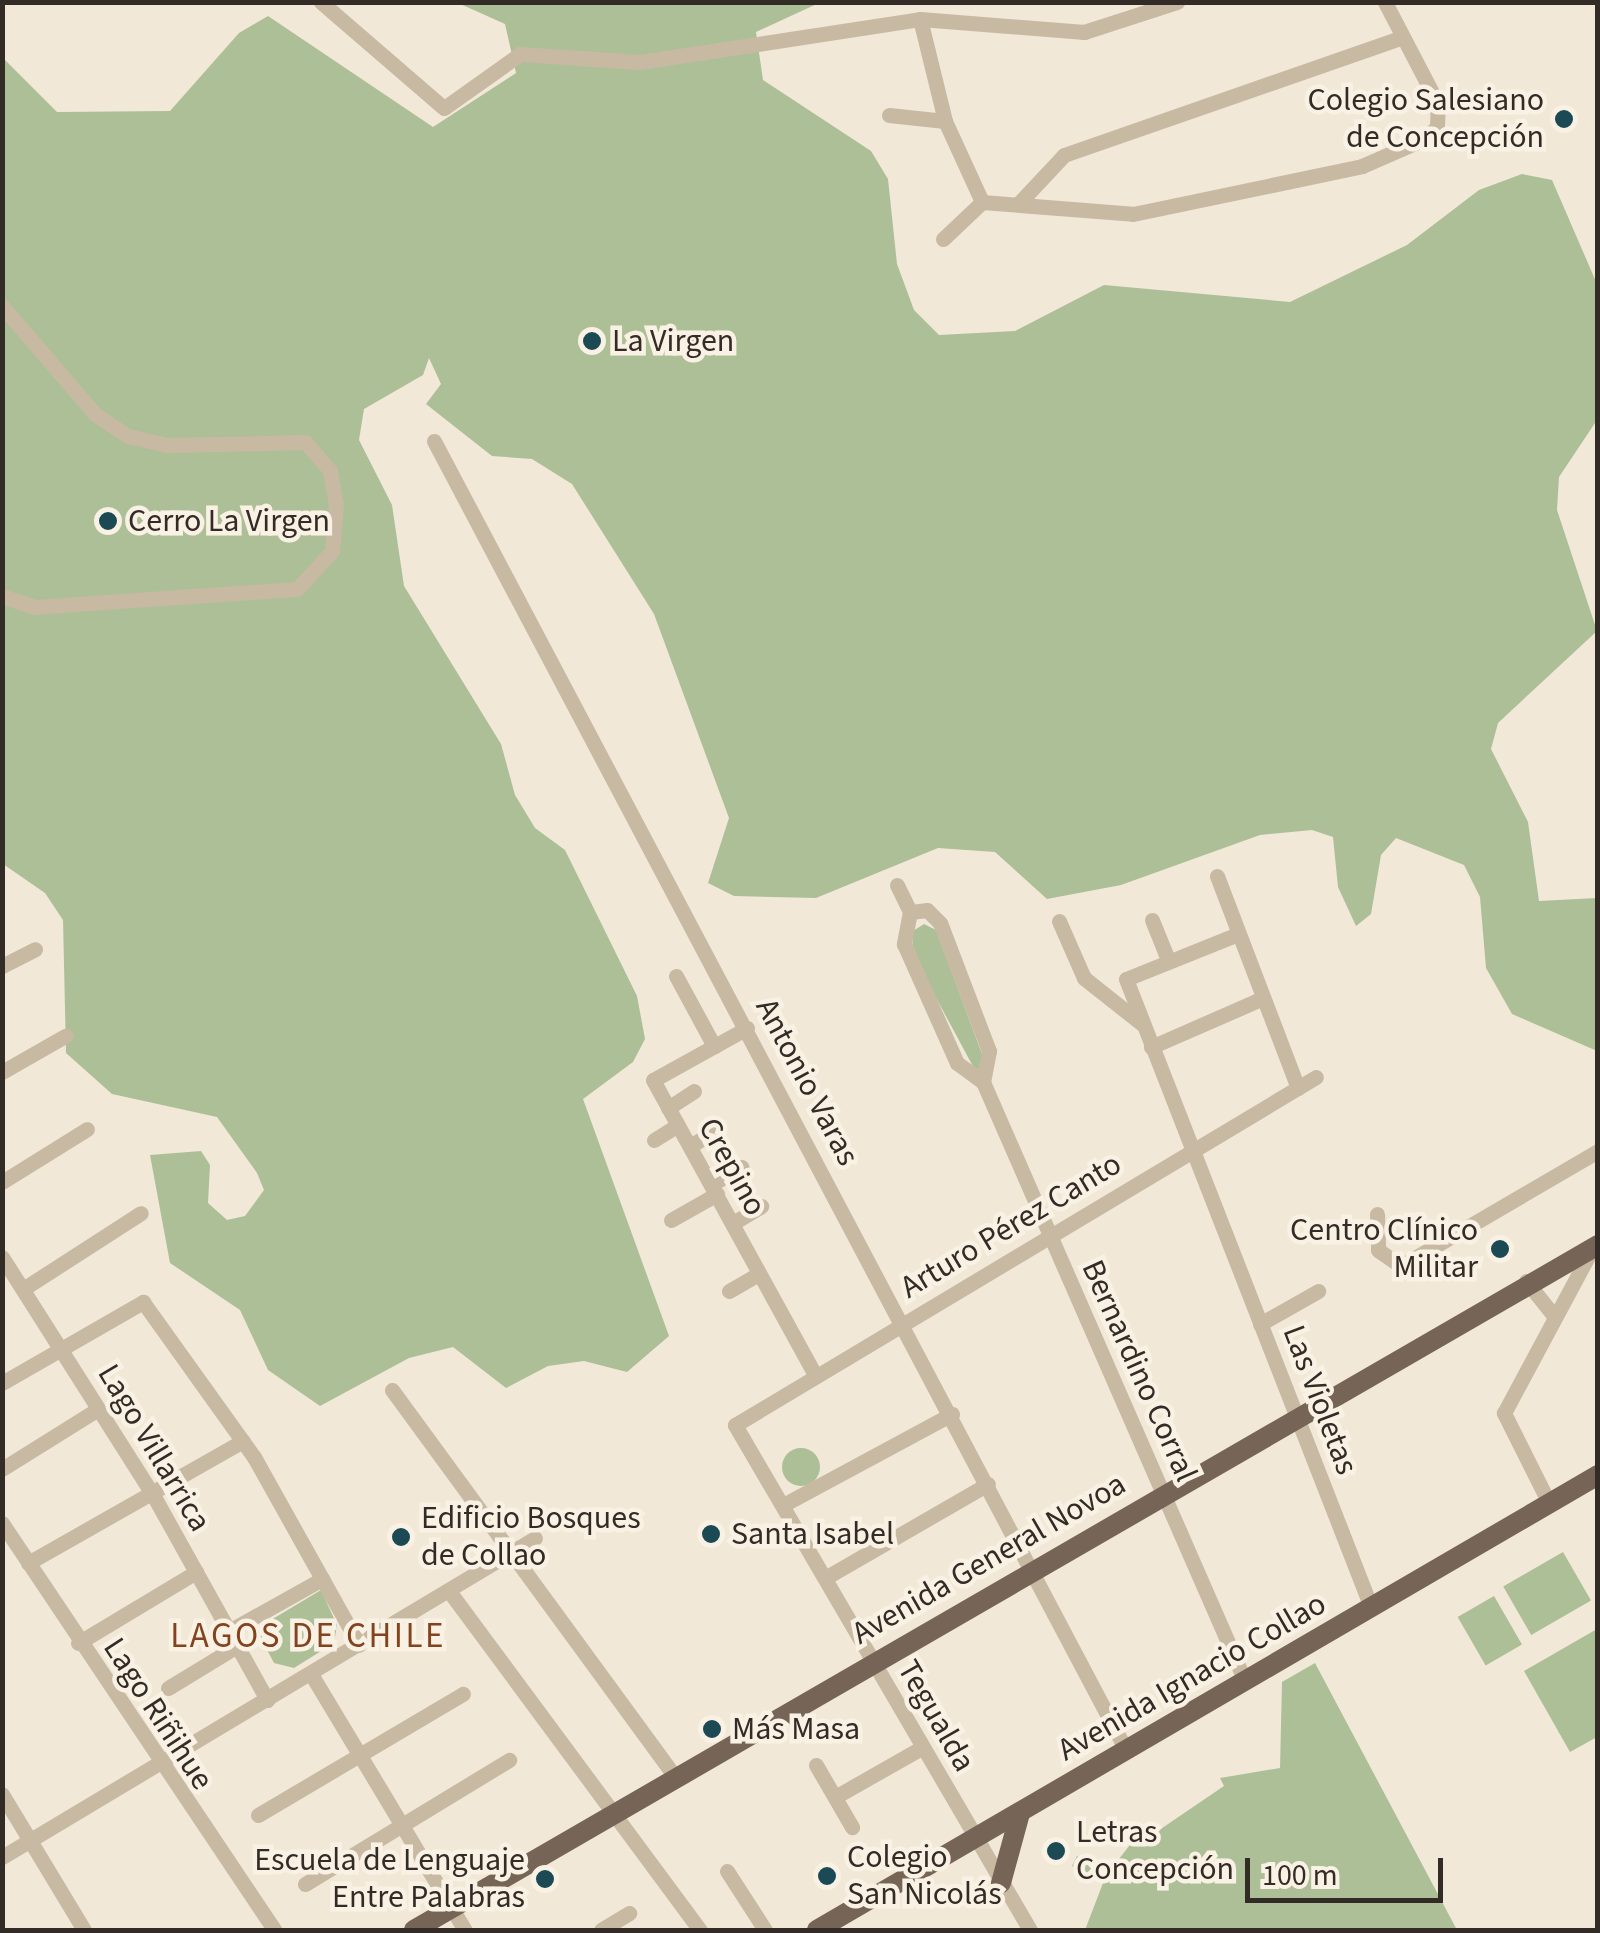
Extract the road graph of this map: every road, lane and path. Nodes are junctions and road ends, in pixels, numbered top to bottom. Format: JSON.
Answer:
{"nodes":[{"id":1,"x":321,"y":2,"type":"edge"},
{"id":2,"x":1177,"y":2,"type":"edge"},
{"id":3,"x":1385,"y":2,"type":"edge"},
{"id":4,"x":1150,"y":6,"type":"edge"},
{"id":5,"x":920,"y":18,"type":"junction"},
{"id":6,"x":1398,"y":39,"type":"junction"},
{"id":7,"x":889,"y":115,"type":"dead end"},
{"id":8,"x":945,"y":121,"type":"junction"},
{"id":9,"x":982,"y":202,"type":"junction"},
{"id":10,"x":1018,"y":203,"type":"junction"},
{"id":11,"x":943,"y":238,"type":"dead end"},
{"id":12,"x":2,"y":306,"type":"edge"},
{"id":13,"x":434,"y":442,"type":"dead end"},
{"id":14,"x":2,"y":596,"type":"edge"},
{"id":15,"x":1217,"y":876,"type":"dead end"},
{"id":16,"x":897,"y":885,"type":"dead end"},
{"id":17,"x":910,"y":912,"type":"junction"},
{"id":18,"x":1152,"y":920,"type":"dead end"},
{"id":19,"x":1059,"y":921,"type":"dead end"},
{"id":20,"x":1233,"y":936,"type":"junction"},
{"id":21,"x":35,"y":948,"type":"dead end"},
{"id":22,"x":1167,"y":956,"type":"junction"},
{"id":23,"x":2,"y":966,"type":"edge"},
{"id":24,"x":676,"y":976,"type":"dead end"},
{"id":25,"x":1262,"y":999,"type":"junction"},
{"id":26,"x":1142,"y":1024,"type":"junction"},
{"id":27,"x":747,"y":1028,"type":"junction"},
{"id":28,"x":65,"y":1036,"type":"dead end"},
{"id":29,"x":714,"y":1046,"type":"junction"},
{"id":30,"x":1151,"y":1047,"type":"junction"},
{"id":31,"x":2,"y":1072,"type":"edge"},
{"id":32,"x":1316,"y":1077,"type":"dead end"},
{"id":33,"x":983,"y":1082,"type":"junction"},
{"id":34,"x":1298,"y":1088,"type":"junction"},
{"id":35,"x":694,"y":1092,"type":"dead end"},
{"id":36,"x":668,"y":1108,"type":"junction"},
{"id":37,"x":678,"y":1125,"type":"junction"},
{"id":38,"x":87,"y":1129,"type":"dead end"},
{"id":39,"x":718,"y":1129,"type":"dead end"},
{"id":40,"x":654,"y":1140,"type":"dead end"},
{"id":41,"x":690,"y":1146,"type":"junction"},
{"id":42,"x":1192,"y":1150,"type":"junction"},
{"id":43,"x":1598,"y":1152,"type":"edge"},
{"id":44,"x":741,"y":1167,"type":"dead end"},
{"id":45,"x":2,"y":1182,"type":"edge"},
{"id":46,"x":714,"y":1189,"type":"junction"},
{"id":47,"x":761,"y":1206,"type":"dead end"},
{"id":48,"x":141,"y":1213,"type":"dead end"},
{"id":49,"x":1378,"y":1214,"type":"dead end"},
{"id":50,"x":671,"y":1220,"type":"dead end"},
{"id":51,"x":733,"y":1223,"type":"junction"},
{"id":52,"x":1050,"y":1235,"type":"junction"},
{"id":53,"x":1595,"y":1246,"type":"edge"},
{"id":54,"x":2,"y":1257,"type":"edge"},
{"id":55,"x":759,"y":1274,"type":"junction"},
{"id":56,"x":1526,"y":1280,"type":"junction"},
{"id":57,"x":23,"y":1289,"type":"junction"},
{"id":58,"x":729,"y":1291,"type":"dead end"},
{"id":59,"x":1318,"y":1291,"type":"dead end"},
{"id":60,"x":1554,"y":1316,"type":"junction"},
{"id":61,"x":904,"y":1321,"type":"junction"},
{"id":62,"x":1260,"y":1324,"type":"junction"},
{"id":63,"x":59,"y":1347,"type":"junction"},
{"id":64,"x":815,"y":1376,"type":"junction"},
{"id":65,"x":2,"y":1383,"type":"edge"},
{"id":66,"x":392,"y":1390,"type":"dead end"},
{"id":67,"x":98,"y":1409,"type":"junction"},
{"id":68,"x":952,"y":1414,"type":"junction"},
{"id":69,"x":1296,"y":1414,"type":"junction"},
{"id":70,"x":735,"y":1425,"type":"joint"},
{"id":71,"x":243,"y":1441,"type":"junction"},
{"id":72,"x":2,"y":1469,"type":"edge"},
{"id":73,"x":1598,"y":1475,"type":"edge"},
{"id":74,"x":988,"y":1484,"type":"junction"},
{"id":75,"x":1162,"y":1493,"type":"junction"},
{"id":76,"x":152,"y":1494,"type":"junction"},
{"id":77,"x":1549,"y":1503,"type":"junction"},
{"id":78,"x":783,"y":1506,"type":"junction"},
{"id":79,"x":2,"y":1524,"type":"edge"},
{"id":80,"x":535,"y":1538,"type":"dead end"},
{"id":81,"x":513,"y":1552,"type":"junction"},
{"id":82,"x":28,"y":1564,"type":"junction"},
{"id":83,"x":1032,"y":1571,"type":"junction"},
{"id":84,"x":196,"y":1572,"type":"junction"},
{"id":85,"x":825,"y":1578,"type":"junction"},
{"id":86,"x":322,"y":1580,"type":"junction"},
{"id":87,"x":448,"y":1591,"type":"junction"},
{"id":88,"x":1371,"y":1607,"type":"junction"},
{"id":89,"x":233,"y":1638,"type":"junction"},
{"id":90,"x":78,"y":1643,"type":"junction"},
{"id":91,"x":359,"y":1645,"type":"junction"},
{"id":92,"x":873,"y":1662,"type":"junction"},
{"id":93,"x":251,"y":1672,"type":"junction"},
{"id":94,"x":311,"y":1674,"type":"junction"},
{"id":95,"x":1245,"y":1681,"type":"junction"},
{"id":96,"x":289,"y":1687,"type":"junction"},
{"id":97,"x":168,"y":1688,"type":"dead end"},
{"id":98,"x":463,"y":1694,"type":"dead end"},
{"id":99,"x":267,"y":1700,"type":"junction"},
{"id":100,"x":922,"y":1748,"type":"junction"},
{"id":101,"x":1126,"y":1750,"type":"junction"},
{"id":102,"x":359,"y":1755,"type":"junction"},
{"id":103,"x":509,"y":1760,"type":"dead end"},
{"id":104,"x":816,"y":1765,"type":"dead end"},
{"id":105,"x":156,"y":1766,"type":"junction"},
{"id":106,"x":676,"y":1778,"type":"junction"},
{"id":107,"x":2,"y":1794,"type":"edge"},
{"id":108,"x":835,"y":1797,"type":"junction"},
{"id":109,"x":1022,"y":1811,"type":"junction"},
{"id":110,"x":258,"y":1814,"type":"dead end"},
{"id":111,"x":615,"y":1814,"type":"junction"},
{"id":112,"x":402,"y":1826,"type":"junction"},
{"id":113,"x":852,"y":1827,"type":"dead end"},
{"id":114,"x":975,"y":1838,"type":"junction"},
{"id":115,"x":30,"y":1840,"type":"junction"},
{"id":116,"x":2,"y":1857,"type":"edge"},
{"id":117,"x":727,"y":1871,"type":"dead end"},
{"id":118,"x":1001,"y":1882,"type":"junction"},
{"id":119,"x":305,"y":1884,"type":"dead end"},
{"id":120,"x":452,"y":1909,"type":"junction"},
{"id":121,"x":629,"y":1913,"type":"dead end"},
{"id":122,"x":824,"y":1929,"type":"edge"},
{"id":123,"x":84,"y":1930,"type":"edge"},
{"id":124,"x":274,"y":1930,"type":"edge"},
{"id":125,"x":414,"y":1930,"type":"edge"},
{"id":126,"x":465,"y":1930,"type":"edge"},
{"id":127,"x":600,"y":1930,"type":"edge"},
{"id":128,"x":700,"y":1930,"type":"edge"},
{"id":129,"x":765,"y":1930,"type":"edge"},
{"id":130,"x":1030,"y":1930,"type":"edge"}],
"edges":[{"from":1,"to":5,"type":"street"},
{"from":2,"to":4,"type":"street"},
{"from":3,"to":6,"type":"street"},
{"from":4,"to":5,"type":"street"},
{"from":5,"to":8,"type":"street"},
{"from":6,"to":10,"type":"street"},
{"from":6,"to":10,"type":"street"},
{"from":7,"to":8,"type":"street"},
{"from":8,"to":9,"type":"street"},
{"from":9,"to":10,"type":"street"},
{"from":9,"to":11,"type":"street"},
{"from":12,"to":14,"type":"street"},
{"from":13,"to":27,"type":"street","name":"Antonio Varas"},
{"from":15,"to":20,"type":"street"},
{"from":16,"to":17,"type":"street","name":"Bernardino Corral"},
{"from":17,"to":33,"type":"street","name":"Bernardino Corral"},
{"from":17,"to":33,"type":"street","name":"Bernardino Corral"},
{"from":18,"to":22,"type":"street"},
{"from":19,"to":26,"type":"street"},
{"from":20,"to":22,"type":"street"},
{"from":20,"to":25,"type":"street"},
{"from":21,"to":23,"type":"street"},
{"from":22,"to":26,"type":"street","name":"Las Violetas"},
{"from":24,"to":29,"type":"street"},
{"from":25,"to":30,"type":"street"},
{"from":25,"to":34,"type":"street"},
{"from":26,"to":30,"type":"street","name":"Las Violetas"},
{"from":27,"to":29,"type":"street","name":"Crepino"},
{"from":27,"to":61,"type":"street","name":"Antonio Varas"},
{"from":28,"to":31,"type":"street"},
{"from":29,"to":36,"type":"street","name":"Crepino"},
{"from":30,"to":42,"type":"street","name":"Las Violetas"},
{"from":32,"to":34,"type":"street","name":"Arturo Pérez Canto"},
{"from":33,"to":52,"type":"street","name":"Bernardino Corral"},
{"from":34,"to":42,"type":"street","name":"Arturo Pérez Canto"},
{"from":35,"to":36,"type":"street"},
{"from":36,"to":37,"type":"street","name":"Crepino"},
{"from":37,"to":40,"type":"street"},
{"from":37,"to":41,"type":"street","name":"Crepino"},
{"from":38,"to":45,"type":"street"},
{"from":39,"to":41,"type":"street"},
{"from":41,"to":46,"type":"street","name":"Crepino"},
{"from":42,"to":52,"type":"street","name":"Arturo Pérez Canto"},
{"from":42,"to":62,"type":"street","name":"Las Violetas"},
{"from":43,"to":49,"type":"street"},
{"from":44,"to":46,"type":"street"},
{"from":46,"to":50,"type":"street"},
{"from":46,"to":51,"type":"street","name":"Crepino"},
{"from":47,"to":51,"type":"street"},
{"from":48,"to":57,"type":"street"},
{"from":51,"to":55,"type":"street","name":"Crepino"},
{"from":52,"to":61,"type":"street","name":"Arturo Pérez Canto"},
{"from":52,"to":75,"type":"street","name":"Bernardino Corral"},
{"from":53,"to":56,"type":"main road","name":"Avenida General Novoa"},
{"from":53,"to":60,"type":"street"},
{"from":54,"to":57,"type":"street","name":"Lago Villarrica"},
{"from":55,"to":58,"type":"street"},
{"from":55,"to":64,"type":"street","name":"Crepino"},
{"from":56,"to":60,"type":"street"},
{"from":56,"to":69,"type":"main road","name":"Avenida General Novoa"},
{"from":57,"to":63,"type":"street","name":"Lago Villarrica"},
{"from":59,"to":62,"type":"street"},
{"from":60,"to":77,"type":"street"},
{"from":61,"to":64,"type":"street","name":"Arturo Pérez Canto"},
{"from":61,"to":68,"type":"street","name":"Antonio Varas"},
{"from":62,"to":69,"type":"street","name":"Las Violetas"},
{"from":63,"to":65,"type":"street"},
{"from":63,"to":67,"type":"street","name":"Lago Villarrica"},
{"from":63,"to":71,"type":"street"},
{"from":64,"to":70,"type":"street","name":"Arturo Pérez Canto"},
{"from":66,"to":81,"type":"street"},
{"from":67,"to":72,"type":"street"},
{"from":67,"to":76,"type":"street","name":"Lago Villarrica"},
{"from":68,"to":74,"type":"street","name":"Antonio Varas"},
{"from":68,"to":78,"type":"street"},
{"from":69,"to":75,"type":"main road","name":"Avenida General Novoa"},
{"from":69,"to":88,"type":"street","name":"Las Violetas"},
{"from":70,"to":78,"type":"street","name":"Tegualda"},
{"from":71,"to":76,"type":"street"},
{"from":71,"to":86,"type":"street"},
{"from":73,"to":77,"type":"main road","name":"Avenida Ignacio Collao"},
{"from":74,"to":83,"type":"street","name":"Antonio Varas"},
{"from":74,"to":85,"type":"street"},
{"from":75,"to":83,"type":"main road","name":"Avenida General Novoa"},
{"from":75,"to":95,"type":"street","name":"Bernardino Corral"},
{"from":76,"to":82,"type":"street"},
{"from":76,"to":84,"type":"street","name":"Lago Villarrica"},
{"from":77,"to":88,"type":"main road","name":"Avenida Ignacio Collao"},
{"from":78,"to":85,"type":"street","name":"Tegualda"},
{"from":79,"to":82,"type":"street","name":"Lago Riñihue"},
{"from":80,"to":81,"type":"street"},
{"from":81,"to":87,"type":"street"},
{"from":81,"to":106,"type":"street"},
{"from":82,"to":90,"type":"street","name":"Lago Riñihue"},
{"from":83,"to":92,"type":"main road","name":"Avenida General Novoa"},
{"from":83,"to":101,"type":"street","name":"Antonio Varas"},
{"from":84,"to":89,"type":"street","name":"Lago Villarrica"},
{"from":84,"to":90,"type":"street"},
{"from":85,"to":92,"type":"street","name":"Tegualda"},
{"from":86,"to":89,"type":"street"},
{"from":86,"to":91,"type":"street"},
{"from":87,"to":91,"type":"street"},
{"from":87,"to":111,"type":"street"},
{"from":88,"to":95,"type":"main road","name":"Avenida Ignacio Collao"},
{"from":89,"to":93,"type":"street","name":"Lago Villarrica"},
{"from":89,"to":97,"type":"street"},
{"from":90,"to":105,"type":"street","name":"Lago Riñihue"},
{"from":91,"to":94,"type":"street"},
{"from":92,"to":100,"type":"street","name":"Tegualda"},
{"from":92,"to":106,"type":"main road","name":"Avenida General Novoa"},
{"from":93,"to":96,"type":"street"},
{"from":93,"to":99,"type":"street","name":"Lago Villarrica"},
{"from":94,"to":96,"type":"street"},
{"from":94,"to":102,"type":"street"},
{"from":95,"to":101,"type":"main road","name":"Avenida Ignacio Collao"},
{"from":96,"to":99,"type":"street"},
{"from":98,"to":102,"type":"street"},
{"from":99,"to":105,"type":"street"},
{"from":100,"to":108,"type":"street"},
{"from":100,"to":114,"type":"street","name":"Tegualda"},
{"from":101,"to":109,"type":"main road","name":"Avenida Ignacio Collao"},
{"from":102,"to":110,"type":"street"},
{"from":102,"to":112,"type":"street"},
{"from":103,"to":112,"type":"street"},
{"from":104,"to":108,"type":"street"},
{"from":105,"to":115,"type":"street"},
{"from":105,"to":124,"type":"street","name":"Lago Riñihue"},
{"from":106,"to":111,"type":"main road","name":"Avenida General Novoa"},
{"from":107,"to":115,"type":"street"},
{"from":108,"to":113,"type":"street"},
{"from":109,"to":114,"type":"main road","name":"Avenida Ignacio Collao"},
{"from":109,"to":118,"type":"main road"},
{"from":111,"to":120,"type":"main road","name":"Avenida General Novoa"},
{"from":111,"to":128,"type":"street"},
{"from":112,"to":119,"type":"street"},
{"from":112,"to":120,"type":"street"},
{"from":114,"to":118,"type":"street","name":"Tegualda"},
{"from":114,"to":122,"type":"main road","name":"Avenida Ignacio Collao"},
{"from":115,"to":116,"type":"street"},
{"from":115,"to":123,"type":"street"},
{"from":117,"to":129,"type":"street"},
{"from":118,"to":130,"type":"street","name":"Tegualda"},
{"from":120,"to":125,"type":"main road","name":"Avenida General Novoa"},
{"from":120,"to":126,"type":"street"},
{"from":121,"to":127,"type":"street"}]}
